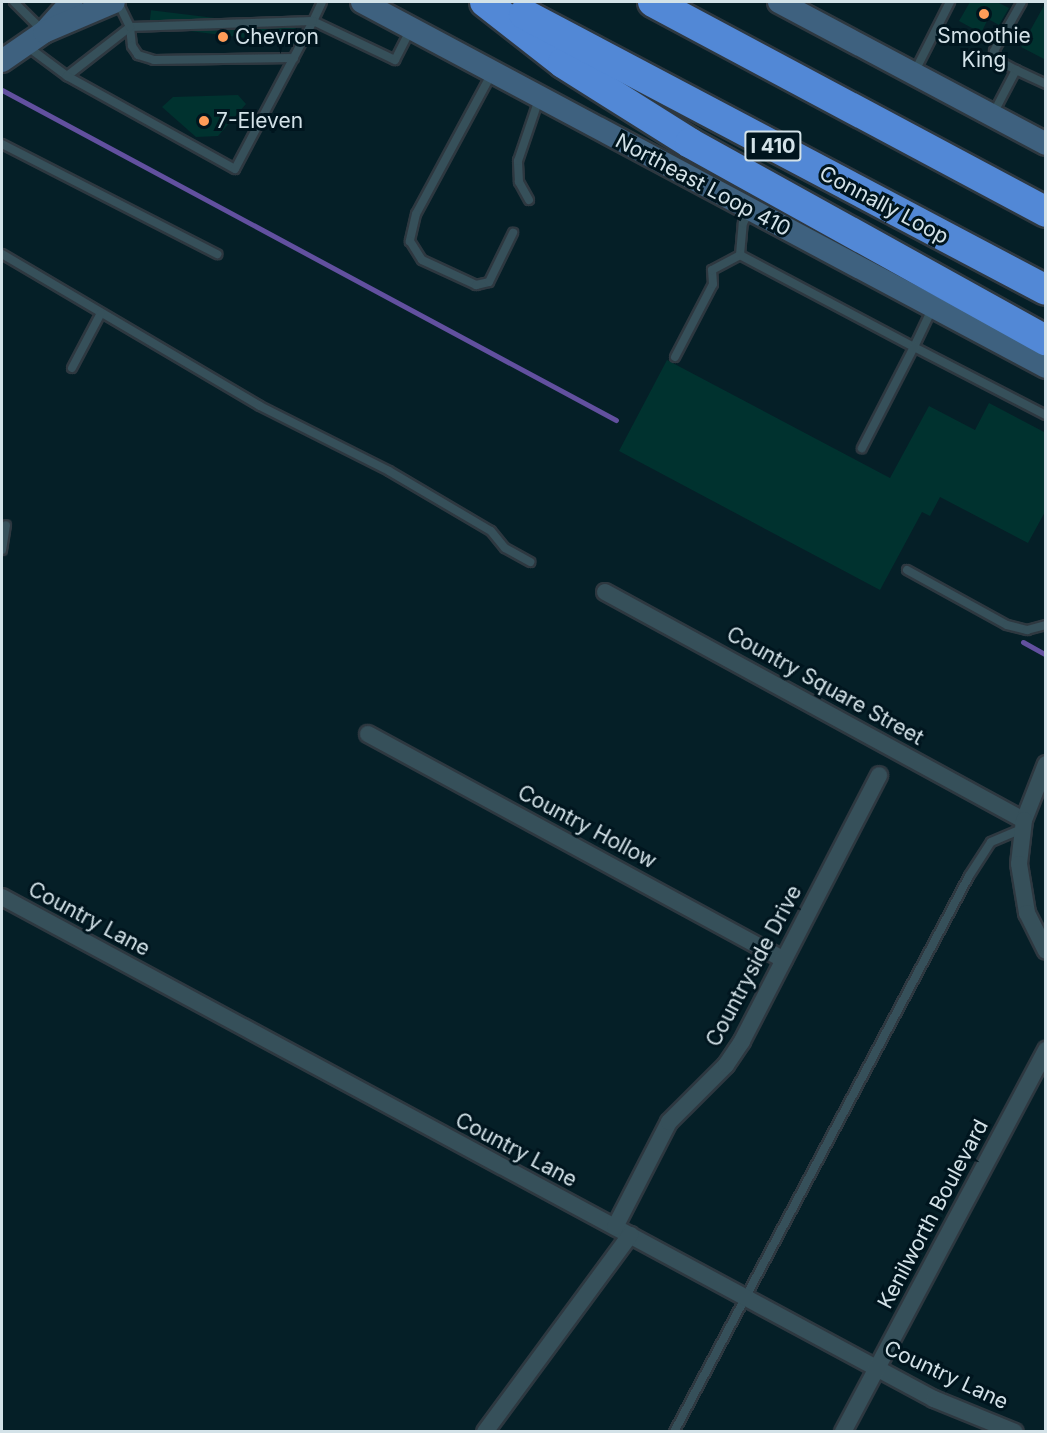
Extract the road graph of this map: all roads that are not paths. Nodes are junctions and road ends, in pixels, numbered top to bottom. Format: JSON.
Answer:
{"nodes":[{"id":1,"x":14,"y":2,"type":"edge"},
{"id":2,"x":71,"y":2,"type":"edge"},
{"id":3,"x":116,"y":2,"type":"edge"},
{"id":4,"x":322,"y":2,"type":"edge"},
{"id":5,"x":362,"y":2,"type":"edge"},
{"id":6,"x":485,"y":2,"type":"edge"},
{"id":7,"x":500,"y":2,"type":"edge"},
{"id":8,"x":653,"y":2,"type":"edge"},
{"id":9,"x":779,"y":2,"type":"edge"},
{"id":10,"x":950,"y":2,"type":"edge"},
{"id":11,"x":1022,"y":2,"type":"edge"},
{"id":12,"x":313,"y":21,"type":"junction"},
{"id":13,"x":130,"y":27,"type":"junction"},
{"id":14,"x":412,"y":28,"type":"junction"},
{"id":15,"x":44,"y":32,"type":"junction"},
{"id":16,"x":25,"y":45,"type":"junction"},
{"id":17,"x":294,"y":58,"type":"junction"},
{"id":18,"x":2,"y":61,"type":"edge"},
{"id":19,"x":1016,"y":70,"type":"junction"},
{"id":20,"x":493,"y":72,"type":"junction"},
{"id":21,"x":914,"y":73,"type":"junction"},
{"id":22,"x":67,"y":76,"type":"junction"},
{"id":23,"x":1046,"y":84,"type":"edge"},
{"id":24,"x":540,"y":98,"type":"junction"},
{"id":25,"x":992,"y":115,"type":"junction"},
{"id":26,"x":2,"y":144,"type":"edge"},
{"id":27,"x":1046,"y":144,"type":"edge"},
{"id":28,"x":529,"y":200,"type":"dead end"},
{"id":29,"x":750,"y":210,"type":"junction"},
{"id":30,"x":1046,"y":212,"type":"edge"},
{"id":31,"x":513,"y":233,"type":"dead end"},
{"id":32,"x":2,"y":254,"type":"edge"},
{"id":33,"x":217,"y":254,"type":"dead end"},
{"id":34,"x":740,"y":255,"type":"junction"},
{"id":35,"x":1046,"y":290,"type":"edge"},
{"id":36,"x":933,"y":307,"type":"junction"},
{"id":37,"x":101,"y":314,"type":"junction"},
{"id":38,"x":1046,"y":340,"type":"edge"},
{"id":39,"x":914,"y":347,"type":"junction"},
{"id":40,"x":675,"y":357,"type":"dead end"},
{"id":41,"x":1046,"y":367,"type":"edge"},
{"id":42,"x":72,"y":368,"type":"dead end"},
{"id":43,"x":1046,"y":415,"type":"edge"},
{"id":44,"x":862,"y":448,"type":"dead end"},
{"id":45,"x":6,"y":525,"type":"dead end"},
{"id":46,"x":2,"y":550,"type":"edge"},
{"id":47,"x":530,"y":562,"type":"dead end"},
{"id":48,"x":907,"y":570,"type":"dead end"},
{"id":49,"x":605,"y":592,"type":"dead end"},
{"id":50,"x":1046,"y":625,"type":"edge"},
{"id":51,"x":368,"y":734,"type":"dead end"},
{"id":52,"x":1046,"y":764,"type":"edge"},
{"id":53,"x":879,"y":775,"type":"dead end"},
{"id":54,"x":1023,"y":824,"type":"junction"},
{"id":55,"x":2,"y":897,"type":"edge"},
{"id":56,"x":1046,"y":951,"type":"edge"},
{"id":57,"x":784,"y":960,"type":"junction"},
{"id":58,"x":1046,"y":1050,"type":"edge"},
{"id":59,"x":615,"y":1227,"type":"junction"},
{"id":60,"x":630,"y":1235,"type":"junction"},
{"id":61,"x":743,"y":1296,"type":"junction"},
{"id":62,"x":876,"y":1368,"type":"junction"},
{"id":63,"x":485,"y":1431,"type":"edge"},
{"id":64,"x":674,"y":1431,"type":"edge"},
{"id":65,"x":843,"y":1431,"type":"edge"},
{"id":66,"x":1015,"y":1431,"type":"edge"}],
"edges":[{"from":1,"to":15,"type":"lane"},
{"from":2,"to":15,"type":"main road"},
{"from":3,"to":13,"type":"lane"},
{"from":3,"to":15,"type":"main road"},
{"from":4,"to":12,"type":"lane"},
{"from":5,"to":14,"type":"main road","name":"Northeast Loop 410"},
{"from":6,"to":38,"type":"highway"},
{"from":7,"to":35,"type":"highway","name":"Connally Loop","number":"I 410"},
{"from":8,"to":30,"type":"highway"},
{"from":9,"to":21,"type":"main road"},
{"from":10,"to":21,"type":"lane"},
{"from":11,"to":19,"type":"lane"},
{"from":12,"to":13,"type":"lane"},
{"from":12,"to":14,"type":"lane"},
{"from":12,"to":17,"type":"lane"},
{"from":13,"to":17,"type":"lane"},
{"from":13,"to":22,"type":"lane"},
{"from":14,"to":20,"type":"main road","name":"Northeast Loop 410"},
{"from":15,"to":16,"type":"main road"},
{"from":16,"to":18,"type":"main road"},
{"from":16,"to":22,"type":"lane"},
{"from":17,"to":22,"type":"lane"},
{"from":19,"to":23,"type":"lane"},
{"from":19,"to":25,"type":"lane"},
{"from":20,"to":24,"type":"main road","name":"Northeast Loop 410"},
{"from":20,"to":31,"type":"lane"},
{"from":21,"to":25,"type":"main road"},
{"from":24,"to":28,"type":"lane"},
{"from":24,"to":29,"type":"main road","name":"Northeast Loop 410"},
{"from":25,"to":27,"type":"main road"},
{"from":26,"to":33,"type":"lane"},
{"from":29,"to":34,"type":"lane"},
{"from":29,"to":36,"type":"main road","name":"Northeast Loop 410"},
{"from":32,"to":37,"type":"lane"},
{"from":34,"to":39,"type":"lane"},
{"from":34,"to":40,"type":"lane"},
{"from":36,"to":39,"type":"lane"},
{"from":36,"to":41,"type":"main road","name":"Northeast Loop 410"},
{"from":37,"to":42,"type":"lane"},
{"from":37,"to":47,"type":"lane"},
{"from":39,"to":43,"type":"lane"},
{"from":39,"to":44,"type":"lane"},
{"from":45,"to":46,"type":"lane"},
{"from":48,"to":50,"type":"lane"},
{"from":49,"to":54,"type":"street","name":"Country Square Street"},
{"from":51,"to":57,"type":"street","name":"Country Hollow"},
{"from":52,"to":54,"type":"street"},
{"from":53,"to":57,"type":"street","name":"Countryside Drive"},
{"from":54,"to":56,"type":"street"},
{"from":54,"to":61,"type":"lane"},
{"from":55,"to":59,"type":"street","name":"Country Lane"},
{"from":57,"to":59,"type":"street","name":"Countryside Drive"},
{"from":58,"to":62,"type":"street","name":"Kenilworth Boulevard"},
{"from":59,"to":60,"type":"street","name":"Country Lane"},
{"from":60,"to":61,"type":"street","name":"Country Lane"},
{"from":60,"to":63,"type":"street"},
{"from":61,"to":62,"type":"street","name":"Country Lane"},
{"from":61,"to":64,"type":"lane"},
{"from":62,"to":65,"type":"street","name":"Kenilworth Boulevard"},
{"from":62,"to":66,"type":"street","name":"Country Lane"}]}
